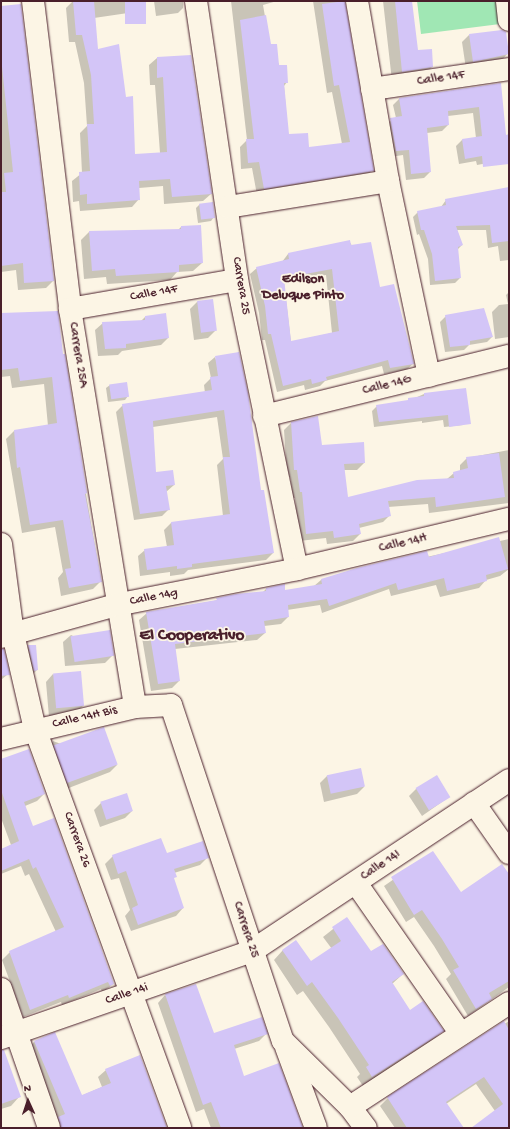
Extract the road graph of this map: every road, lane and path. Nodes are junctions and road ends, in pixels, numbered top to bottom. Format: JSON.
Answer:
{"nodes":[{"id":1,"x":33,"y":1,"type":"edge"},
{"id":2,"x":196,"y":1,"type":"edge"},
{"id":3,"x":357,"y":1,"type":"edge"},
{"id":4,"x":507,"y":1,"type":"edge"},
{"id":5,"x":509,"y":20,"type":"edge"},
{"id":6,"x":509,"y":69,"type":"edge"},
{"id":7,"x":372,"y":89,"type":"junction"},
{"id":8,"x":388,"y":181,"type":"junction"},
{"id":9,"x":228,"y":207,"type":"junction"},
{"id":10,"x":237,"y":280,"type":"junction"},
{"id":11,"x":70,"y":309,"type":"junction"},
{"id":12,"x":509,"y":356,"type":"edge"},
{"id":13,"x":429,"y":376,"type":"junction"},
{"id":14,"x":264,"y":416,"type":"junction"},
{"id":15,"x":509,"y":519,"type":"edge"},
{"id":16,"x":1,"y":544,"type":"edge"},
{"id":17,"x":297,"y":569,"type":"junction"},
{"id":18,"x":116,"y":605,"type":"junction"},
{"id":19,"x":7,"y":635,"type":"edge"},
{"id":20,"x":171,"y":706,"type":"joint"},
{"id":21,"x":135,"y":707,"type":"junction"},
{"id":22,"x":36,"y":729,"type":"junction"},
{"id":23,"x":1,"y":740,"type":"edge"},
{"id":24,"x":509,"y":780,"type":"edge"},
{"id":25,"x":474,"y":803,"type":"junction"},
{"id":26,"x":509,"y":853,"type":"edge"},
{"id":27,"x":356,"y":882,"type":"junction"},
{"id":28,"x":252,"y":951,"type":"junction"},
{"id":29,"x":1,"y":989,"type":"edge"},
{"id":30,"x":133,"y":993,"type":"junction"},
{"id":31,"x":509,"y":1003,"type":"edge"},
{"id":32,"x":461,"y":1034,"type":"junction"},
{"id":33,"x":10,"y":1036,"type":"edge"},
{"id":34,"x":283,"y":1041,"type":"junction"},
{"id":35,"x":350,"y":1107,"type":"junction"},
{"id":36,"x":49,"y":1128,"type":"edge"},
{"id":37,"x":180,"y":1128,"type":"edge"},
{"id":38,"x":316,"y":1128,"type":"edge"},
{"id":39,"x":366,"y":1128,"type":"edge"}],
"edges":[{"from":1,"to":11,"type":"street","name":"Carrera 25A"},
{"from":2,"to":9,"type":"street","name":"Carrera 25"},
{"from":3,"to":7,"type":"street"},
{"from":4,"to":5,"type":"street"},
{"from":6,"to":7,"type":"street","name":"Calle 14F"},
{"from":7,"to":8,"type":"street"},
{"from":8,"to":9,"type":"street"},
{"from":8,"to":13,"type":"street"},
{"from":9,"to":10,"type":"street","name":"Carrera 25"},
{"from":10,"to":11,"type":"street","name":"Calle 14F"},
{"from":10,"to":14,"type":"street","name":"Carrera 25"},
{"from":11,"to":18,"type":"street","name":"Carrera 25A"},
{"from":12,"to":13,"type":"street","name":"Calle 14G"},
{"from":13,"to":14,"type":"street","name":"Calle 14G"},
{"from":14,"to":17,"type":"street","name":"Carrera 25"},
{"from":15,"to":17,"type":"street","name":"Calle 14H"},
{"from":16,"to":19,"type":"street","name":"Carrera 26"},
{"from":17,"to":18,"type":"street","name":"Calle 14g"},
{"from":18,"to":19,"type":"street","name":"Calle 14g"},
{"from":18,"to":21,"type":"street","name":"Carrera 25A"},
{"from":19,"to":22,"type":"street","name":"Carrera 26"},
{"from":20,"to":21,"type":"street","name":"Calle 14H Bis"},
{"from":20,"to":28,"type":"street","name":"Carrera 25"},
{"from":21,"to":22,"type":"street","name":"Calle 14H Bis"},
{"from":22,"to":23,"type":"street","name":"Calle 14H Bis"},
{"from":22,"to":30,"type":"street","name":"Carrera 26"},
{"from":24,"to":25,"type":"street","name":"Calle 14I"},
{"from":25,"to":26,"type":"street"},
{"from":25,"to":27,"type":"street","name":"Calle 14I"},
{"from":27,"to":28,"type":"street","name":"Calle 14I"},
{"from":27,"to":32,"type":"street"},
{"from":28,"to":30,"type":"street","name":"Calle 14i"},
{"from":28,"to":34,"type":"street","name":"Carrera 25"},
{"from":29,"to":33,"type":"street"},
{"from":30,"to":33,"type":"street","name":"Calle 14i"},
{"from":30,"to":37,"type":"street","name":"Carrera 26"},
{"from":31,"to":32,"type":"street"},
{"from":32,"to":35,"type":"street"},
{"from":33,"to":36,"type":"street"},
{"from":34,"to":35,"type":"street","name":"Carrera 25"},
{"from":34,"to":38,"type":"street"},
{"from":35,"to":39,"type":"street","name":"Carrera 25"}]}
